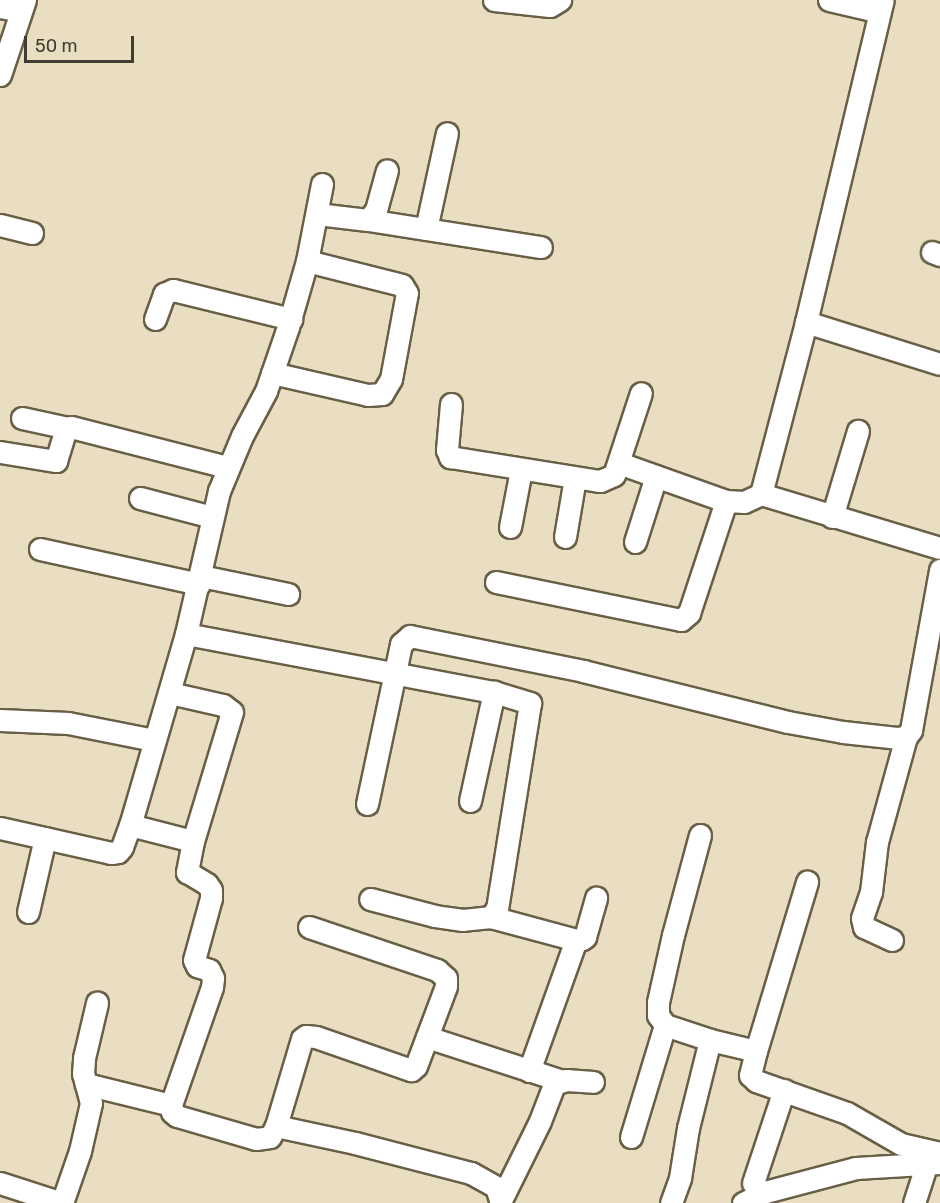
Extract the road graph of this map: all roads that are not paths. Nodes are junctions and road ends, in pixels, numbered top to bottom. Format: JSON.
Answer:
{"nodes":[{"id":1,"x":494,"y":0,"type":"edge"},
{"id":2,"x":560,"y":0,"type":"edge"},
{"id":3,"x":829,"y":0,"type":"edge"},
{"id":4,"x":15,"y":6,"type":"edge"},
{"id":5,"x":882,"y":6,"type":"edge"},
{"id":6,"x":0,"y":75,"type":"edge"},
{"id":7,"x":447,"y":133,"type":"dead end"},
{"id":8,"x":387,"y":170,"type":"dead end"},
{"id":9,"x":322,"y":184,"type":"dead end"},
{"id":10,"x":317,"y":214,"type":"junction"},
{"id":11,"x":368,"y":220,"type":"junction"},
{"id":12,"x":0,"y":225,"type":"edge"},
{"id":13,"x":426,"y":229,"type":"junction"},
{"id":14,"x":32,"y":233,"type":"dead end"},
{"id":15,"x":541,"y":248,"type":"dead end"},
{"id":16,"x":307,"y":261,"type":"junction"},
{"id":17,"x":155,"y":319,"type":"dead end"},
{"id":18,"x":291,"y":319,"type":"junction"},
{"id":19,"x":806,"y":322,"type":"junction"},
{"id":20,"x":940,"y":364,"type":"edge"},
{"id":21,"x":272,"y":373,"type":"junction"},
{"id":22,"x":641,"y":393,"type":"dead end"},
{"id":23,"x":451,"y":404,"type":"dead end"},
{"id":24,"x":22,"y":418,"type":"dead end"},
{"id":25,"x":68,"y":428,"type":"junction"},
{"id":26,"x":858,"y":431,"type":"dead end"},
{"id":27,"x":0,"y":452,"type":"edge"},
{"id":28,"x":619,"y":463,"type":"junction"},
{"id":29,"x":227,"y":467,"type":"junction"},
{"id":30,"x":521,"y":470,"type":"junction"},
{"id":31,"x":656,"y":476,"type":"junction"},
{"id":32,"x":575,"y":478,"type":"junction"},
{"id":33,"x":761,"y":494,"type":"junction"},
{"id":34,"x":140,"y":498,"type":"dead end"},
{"id":35,"x":726,"y":501,"type":"junction"},
{"id":36,"x":212,"y":517,"type":"junction"},
{"id":37,"x":832,"y":517,"type":"junction"},
{"id":38,"x":510,"y":527,"type":"dead end"},
{"id":39,"x":565,"y":537,"type":"dead end"},
{"id":40,"x":635,"y":542,"type":"dead end"},
{"id":41,"x":940,"y":548,"type":"edge"},
{"id":42,"x":40,"y":549,"type":"dead end"},
{"id":43,"x":940,"y":570,"type":"edge"},
{"id":44,"x":200,"y":580,"type":"junction"},
{"id":45,"x":496,"y":582,"type":"dead end"},
{"id":46,"x":288,"y":594,"type":"dead end"},
{"id":47,"x":186,"y":634,"type":"junction"},
{"id":48,"x":394,"y":674,"type":"junction"},
{"id":49,"x":494,"y":692,"type":"junction"},
{"id":50,"x":170,"y":693,"type":"junction"},
{"id":51,"x":0,"y":720,"type":"edge"},
{"id":52,"x":906,"y":737,"type":"junction"},
{"id":53,"x":154,"y":740,"type":"junction"},
{"id":54,"x":470,"y":801,"type":"dead end"},
{"id":55,"x":367,"y":804,"type":"dead end"},
{"id":56,"x":130,"y":825,"type":"junction"},
{"id":57,"x":0,"y":828,"type":"edge"},
{"id":58,"x":700,"y":835,"type":"dead end"},
{"id":59,"x":45,"y":838,"type":"junction"},
{"id":60,"x":193,"y":841,"type":"junction"},
{"id":61,"x":807,"y":882,"type":"dead end"},
{"id":62,"x":596,"y":898,"type":"dead end"},
{"id":63,"x":370,"y":899,"type":"dead end"},
{"id":64,"x":28,"y":912,"type":"dead end"},
{"id":65,"x":491,"y":917,"type":"junction"},
{"id":66,"x":309,"y":927,"type":"dead end"},
{"id":67,"x":576,"y":940,"type":"junction"},
{"id":68,"x":892,"y":940,"type":"dead end"},
{"id":69,"x":97,"y":1003,"type":"dead end"},
{"id":70,"x":665,"y":1025,"type":"junction"},
{"id":71,"x":427,"y":1037,"type":"junction"},
{"id":72,"x":710,"y":1040,"type":"junction"},
{"id":73,"x":756,"y":1051,"type":"junction"},
{"id":74,"x":529,"y":1071,"type":"junction"},
{"id":75,"x":559,"y":1080,"type":"junction"},
{"id":76,"x":593,"y":1082,"type":"dead end"},
{"id":77,"x":86,"y":1084,"type":"junction"},
{"id":78,"x":784,"y":1090,"type":"junction"},
{"id":79,"x":171,"y":1105,"type":"junction"},
{"id":80,"x":276,"y":1126,"type":"junction"},
{"id":81,"x":631,"y":1137,"type":"dead end"},
{"id":82,"x":940,"y":1153,"type":"edge"},
{"id":83,"x":932,"y":1168,"type":"edge"},
{"id":84,"x":0,"y":1183,"type":"edge"},
{"id":85,"x":753,"y":1183,"type":"dead end"},
{"id":86,"x":501,"y":1201,"type":"edge"},
{"id":87,"x":62,"y":1203,"type":"edge"},
{"id":88,"x":671,"y":1203,"type":"edge"},
{"id":89,"x":743,"y":1203,"type":"edge"},
{"id":90,"x":914,"y":1203,"type":"edge"}],
"edges":[{"from":1,"to":2,"type":"street"},
{"from":3,"to":5,"type":"street"},
{"from":4,"to":6,"type":"street"},
{"from":5,"to":19,"type":"street"},
{"from":7,"to":13,"type":"street"},
{"from":8,"to":11,"type":"street"},
{"from":9,"to":10,"type":"street"},
{"from":10,"to":11,"type":"street"},
{"from":10,"to":16,"type":"street"},
{"from":11,"to":13,"type":"street"},
{"from":12,"to":14,"type":"street"},
{"from":13,"to":15,"type":"street"},
{"from":16,"to":18,"type":"street"},
{"from":16,"to":21,"type":"street"},
{"from":17,"to":18,"type":"street"},
{"from":18,"to":21,"type":"street"},
{"from":19,"to":20,"type":"street"},
{"from":19,"to":33,"type":"street"},
{"from":21,"to":29,"type":"street"},
{"from":22,"to":28,"type":"street"},
{"from":23,"to":30,"type":"street"},
{"from":24,"to":25,"type":"street"},
{"from":25,"to":27,"type":"street"},
{"from":25,"to":29,"type":"street"},
{"from":26,"to":37,"type":"street"},
{"from":28,"to":31,"type":"street"},
{"from":28,"to":32,"type":"street"},
{"from":29,"to":36,"type":"street"},
{"from":30,"to":32,"type":"street"},
{"from":30,"to":38,"type":"street"},
{"from":31,"to":35,"type":"street"},
{"from":31,"to":40,"type":"street"},
{"from":32,"to":39,"type":"street"},
{"from":33,"to":35,"type":"street"},
{"from":33,"to":37,"type":"street"},
{"from":34,"to":36,"type":"street"},
{"from":35,"to":45,"type":"street"},
{"from":36,"to":44,"type":"street"},
{"from":37,"to":41,"type":"street"},
{"from":42,"to":44,"type":"street"},
{"from":43,"to":52,"type":"street"},
{"from":44,"to":46,"type":"street"},
{"from":44,"to":47,"type":"street"},
{"from":47,"to":48,"type":"street"},
{"from":47,"to":50,"type":"street"},
{"from":48,"to":49,"type":"street"},
{"from":48,"to":52,"type":"street"},
{"from":48,"to":55,"type":"street"},
{"from":49,"to":54,"type":"street"},
{"from":49,"to":65,"type":"street"},
{"from":50,"to":53,"type":"street"},
{"from":50,"to":60,"type":"street"},
{"from":51,"to":53,"type":"street"},
{"from":52,"to":68,"type":"street"},
{"from":53,"to":56,"type":"street"},
{"from":56,"to":59,"type":"street"},
{"from":56,"to":60,"type":"street"},
{"from":57,"to":59,"type":"street"},
{"from":58,"to":70,"type":"street"},
{"from":59,"to":64,"type":"street"},
{"from":60,"to":79,"type":"street"},
{"from":61,"to":73,"type":"street"},
{"from":62,"to":67,"type":"street"},
{"from":63,"to":65,"type":"street"},
{"from":65,"to":67,"type":"street"},
{"from":66,"to":71,"type":"street"},
{"from":67,"to":74,"type":"street"},
{"from":69,"to":77,"type":"street"},
{"from":70,"to":72,"type":"street"},
{"from":70,"to":81,"type":"street"},
{"from":71,"to":74,"type":"street"},
{"from":71,"to":80,"type":"street"},
{"from":72,"to":73,"type":"street"},
{"from":72,"to":88,"type":"street"},
{"from":73,"to":78,"type":"street"},
{"from":74,"to":75,"type":"street"},
{"from":75,"to":76,"type":"street"},
{"from":75,"to":86,"type":"street"},
{"from":77,"to":79,"type":"street"},
{"from":77,"to":87,"type":"street"},
{"from":78,"to":82,"type":"street"},
{"from":78,"to":85,"type":"street"},
{"from":79,"to":80,"type":"street"},
{"from":80,"to":86,"type":"street"},
{"from":83,"to":89,"type":"street"},
{"from":83,"to":90,"type":"street"},
{"from":84,"to":87,"type":"street"}]}
